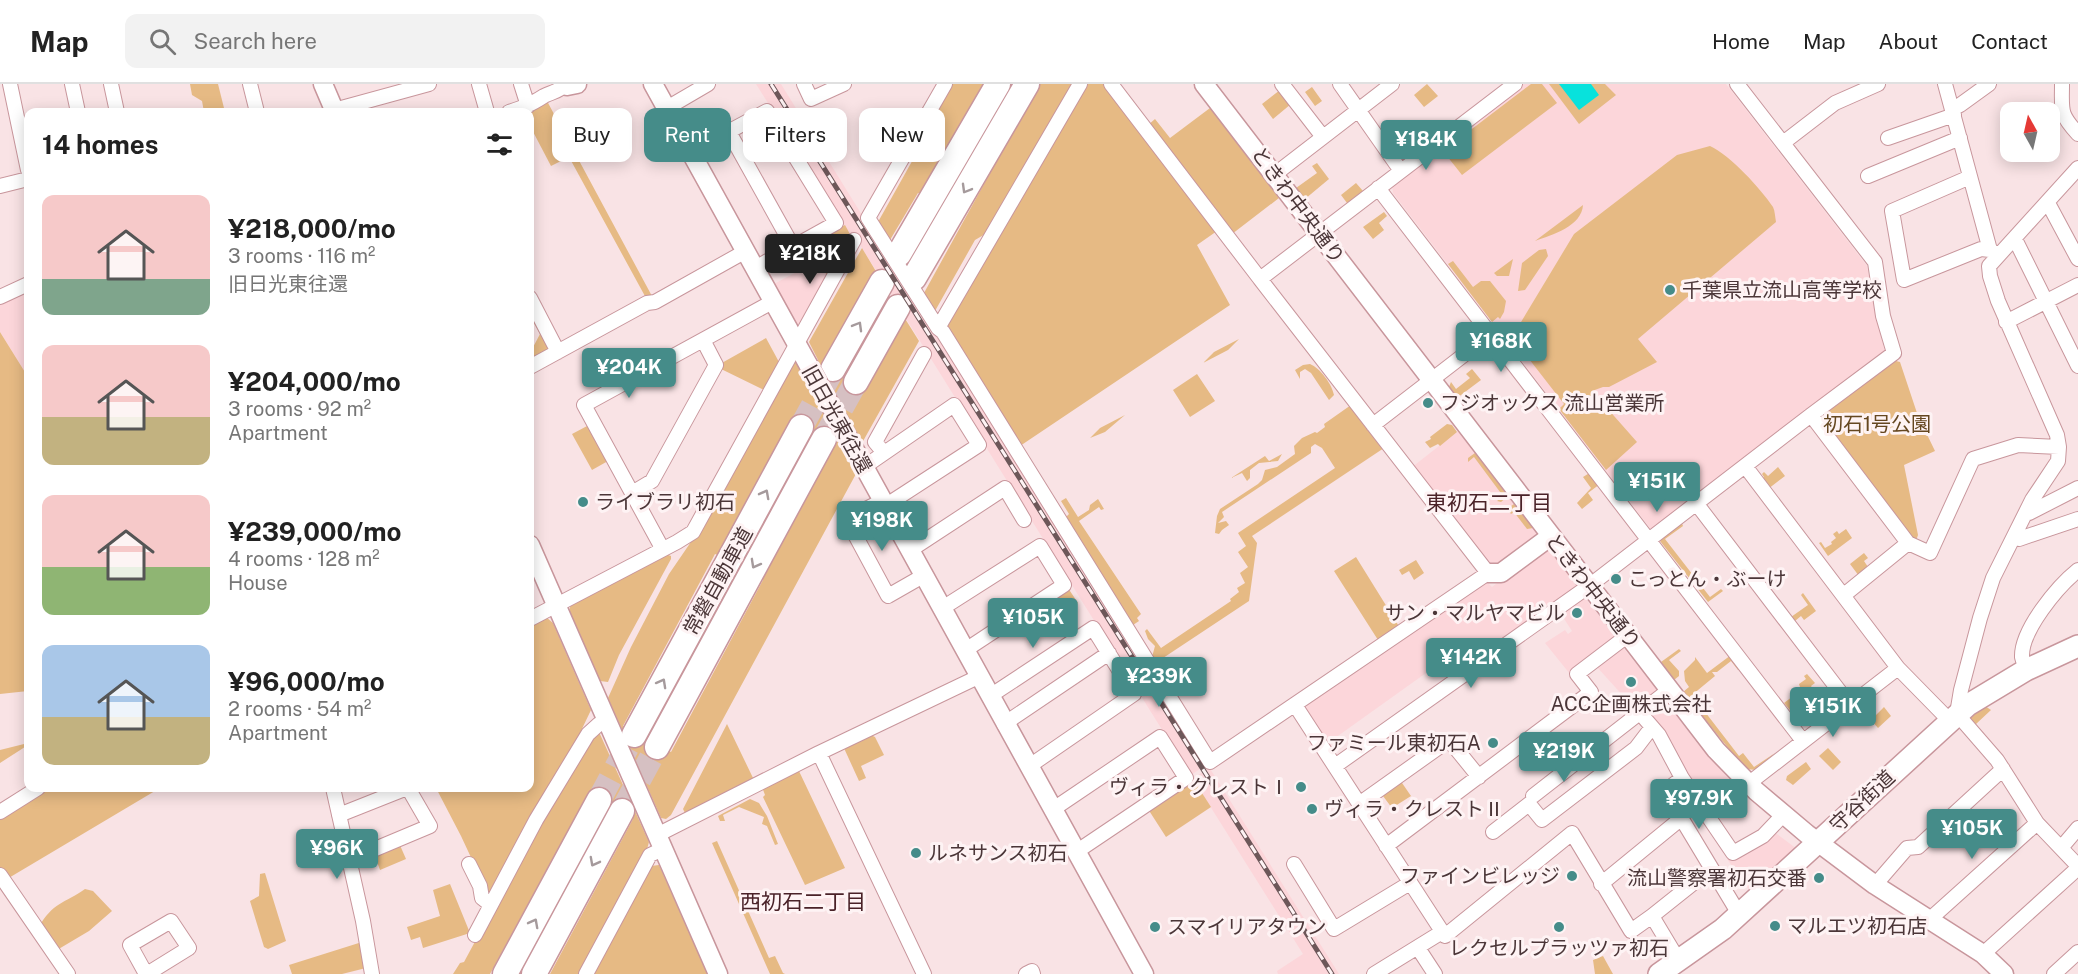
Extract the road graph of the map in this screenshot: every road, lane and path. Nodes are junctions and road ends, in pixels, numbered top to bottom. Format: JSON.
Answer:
{"nodes":[{"id":1,"x":10,"y":84,"type":"edge"},
{"id":2,"x":72,"y":84,"type":"edge"},
{"id":3,"x":111,"y":84,"type":"edge"},
{"id":4,"x":250,"y":84,"type":"edge"},
{"id":5,"x":323,"y":84,"type":"edge"},
{"id":6,"x":429,"y":84,"type":"edge"},
{"id":7,"x":479,"y":84,"type":"edge"},
{"id":8,"x":521,"y":84,"type":"edge"},
{"id":9,"x":568,"y":84,"type":"edge"},
{"id":10,"x":653,"y":84,"type":"edge"},
{"id":11,"x":708,"y":84,"type":"edge"},
{"id":12,"x":804,"y":84,"type":"edge"},
{"id":13,"x":844,"y":84,"type":"edge"},
{"id":14,"x":945,"y":84,"type":"edge"},
{"id":15,"x":998,"y":84,"type":"edge"},
{"id":16,"x":1027,"y":84,"type":"edge"},
{"id":17,"x":1080,"y":84,"type":"edge"},
{"id":18,"x":1111,"y":84,"type":"edge"},
{"id":19,"x":1204,"y":84,"type":"edge"},
{"id":20,"x":1282,"y":84,"type":"edge"},
{"id":21,"x":1340,"y":84,"type":"edge"},
{"id":22,"x":1392,"y":84,"type":"edge"},
{"id":23,"x":1515,"y":84,"type":"edge"},
{"id":24,"x":1737,"y":84,"type":"edge"},
{"id":25,"x":1878,"y":84,"type":"edge"},
{"id":26,"x":1945,"y":84,"type":"edge"},
{"id":27,"x":1989,"y":84,"type":"edge"},
{"id":28,"x":2061,"y":84,"type":"edge"},
{"id":29,"x":528,"y":106,"type":"junction"},
{"id":30,"x":77,"y":108,"type":"edge"},
{"id":31,"x":116,"y":108,"type":"edge"},
{"id":32,"x":256,"y":108,"type":"edge"},
{"id":33,"x":334,"y":108,"type":"edge"},
{"id":34,"x":345,"y":108,"type":"edge"},
{"id":35,"x":486,"y":108,"type":"edge"},
{"id":36,"x":522,"y":108,"type":"edge"},
{"id":37,"x":667,"y":108,"type":"joint"},
{"id":38,"x":1358,"y":111,"type":"junction"},
{"id":39,"x":1953,"y":112,"type":"junction"},
{"id":40,"x":731,"y":131,"type":"edge"},
{"id":41,"x":2078,"y":134,"type":"edge"},
{"id":42,"x":731,"y":136,"type":"edge"},
{"id":43,"x":1323,"y":137,"type":"junction"},
{"id":44,"x":1888,"y":138,"type":"dead end"},
{"id":45,"x":1960,"y":138,"type":"junction"},
{"id":46,"x":1783,"y":143,"type":"junction"},
{"id":47,"x":24,"y":151,"type":"edge"},
{"id":48,"x":697,"y":162,"type":"edge"},
{"id":49,"x":1401,"y":171,"type":"junction"},
{"id":50,"x":2077,"y":171,"type":"edge"},
{"id":51,"x":1274,"y":175,"type":"junction"},
{"id":52,"x":1868,"y":176,"type":"dead end"},
{"id":53,"x":1970,"y":177,"type":"junction"},
{"id":54,"x":24,"y":180,"type":"edge"},
{"id":55,"x":0,"y":186,"type":"edge"},
{"id":56,"x":1378,"y":188,"type":"junction"},
{"id":57,"x":2048,"y":203,"type":"junction"},
{"id":58,"x":1319,"y":234,"type":"junction"},
{"id":59,"x":2015,"y":239,"type":"junction"},
{"id":60,"x":854,"y":240,"type":"dead end"},
{"id":61,"x":793,"y":247,"type":"junction"},
{"id":62,"x":746,"y":251,"type":"junction"},
{"id":63,"x":1994,"y":253,"type":"junction"},
{"id":64,"x":899,"y":254,"type":"dead end"},
{"id":65,"x":2078,"y":259,"type":"edge"},
{"id":66,"x":755,"y":268,"type":"junction"},
{"id":67,"x":914,"y":278,"type":"dead end"},
{"id":68,"x":1260,"y":279,"type":"junction"},
{"id":69,"x":882,"y":282,"type":"dead end"},
{"id":70,"x":2078,"y":285,"type":"edge"},
{"id":71,"x":24,"y":286,"type":"edge"},
{"id":72,"x":0,"y":297,"type":"edge"},
{"id":73,"x":2046,"y":301,"type":"junction"},
{"id":74,"x":774,"y":302,"type":"junction"},
{"id":75,"x":534,"y":306,"type":"edge"},
{"id":76,"x":898,"y":307,"type":"dead end"},
{"id":77,"x":2006,"y":322,"type":"junction"},
{"id":78,"x":938,"y":328,"type":"junction"},
{"id":79,"x":1491,"y":334,"type":"junction"},
{"id":80,"x":703,"y":340,"type":"junction"},
{"id":81,"x":797,"y":344,"type":"junction"},
{"id":82,"x":558,"y":352,"type":"junction"},
{"id":83,"x":924,"y":354,"type":"dead end"},
{"id":84,"x":534,"y":365,"type":"edge"},
{"id":85,"x":2078,"y":366,"type":"edge"},
{"id":86,"x":833,"y":369,"type":"tunnel mouth"},
{"id":87,"x":1432,"y":380,"type":"junction"},
{"id":88,"x":856,"y":382,"type":"tunnel mouth"},
{"id":89,"x":1811,"y":415,"type":"junction"},
{"id":90,"x":1373,"y":425,"type":"junction"},
{"id":91,"x":801,"y":427,"type":"tunnel mouth"},
{"id":92,"x":824,"y":439,"type":"tunnel mouth"},
{"id":93,"x":2059,"y":447,"type":"junction"},
{"id":94,"x":884,"y":453,"type":"junction"},
{"id":95,"x":1745,"y":466,"type":"junction"},
{"id":96,"x":864,"y":467,"type":"junction"},
{"id":97,"x":2078,"y":488,"type":"edge"},
{"id":98,"x":632,"y":493,"type":"junction"},
{"id":99,"x":1696,"y":503,"type":"junction"},
{"id":100,"x":884,"y":504,"type":"junction"},
{"id":101,"x":2026,"y":512,"type":"junction"},
{"id":102,"x":2078,"y":519,"type":"edge"},
{"id":103,"x":1024,"y":520,"type":"dead end"},
{"id":104,"x":1551,"y":536,"type":"junction"},
{"id":105,"x":2015,"y":536,"type":"junction"},
{"id":106,"x":1649,"y":539,"type":"junction"},
{"id":107,"x":1908,"y":543,"type":"junction"},
{"id":108,"x":662,"y":548,"type":"junction"},
{"id":109,"x":909,"y":551,"type":"junction"},
{"id":110,"x":534,"y":560,"type":"edge"},
{"id":111,"x":2078,"y":570,"type":"edge"},
{"id":112,"x":1488,"y":573,"type":"junction"},
{"id":113,"x":923,"y":576,"type":"junction"},
{"id":114,"x":1589,"y":586,"type":"junction"},
{"id":115,"x":1844,"y":595,"type":"junction"},
{"id":116,"x":555,"y":605,"type":"junction"},
{"id":117,"x":941,"y":609,"type":"junction"},
{"id":118,"x":534,"y":617,"type":"edge"},
{"id":119,"x":1627,"y":636,"type":"junction"},
{"id":120,"x":2078,"y":646,"type":"edge"},
{"id":121,"x":964,"y":651,"type":"junction"},
{"id":122,"x":1109,"y":653,"type":"junction"},
{"id":123,"x":1898,"y":668,"type":"junction"},
{"id":124,"x":2026,"y":670,"type":"junction"},
{"id":125,"x":978,"y":677,"type":"junction"},
{"id":126,"x":1669,"y":690,"type":"junction"},
{"id":127,"x":990,"y":696,"type":"junction"},
{"id":128,"x":1295,"y":705,"type":"junction"},
{"id":129,"x":1850,"y":705,"type":"junction"},
{"id":130,"x":1640,"y":713,"type":"junction"},
{"id":131,"x":1953,"y":717,"type":"junction"},
{"id":132,"x":606,"y":720,"type":"junction"},
{"id":133,"x":1004,"y":724,"type":"junction"},
{"id":134,"x":1652,"y":727,"type":"junction"},
{"id":135,"x":634,"y":735,"type":"tunnel mouth"},
{"id":136,"x":1803,"y":741,"type":"junction"},
{"id":137,"x":657,"y":747,"type":"tunnel mouth"},
{"id":138,"x":819,"y":753,"type":"junction"},
{"id":139,"x":1335,"y":766,"type":"junction"},
{"id":140,"x":1028,"y":767,"type":"junction"},
{"id":141,"x":2003,"y":769,"type":"junction"},
{"id":142,"x":1479,"y":777,"type":"junction"},
{"id":143,"x":1682,"y":778,"type":"junction"},
{"id":144,"x":1748,"y":784,"type":"junction"},
{"id":145,"x":32,"y":792,"type":"edge"},
{"id":146,"x":334,"y":792,"type":"edge"},
{"id":147,"x":397,"y":792,"type":"edge"},
{"id":148,"x":409,"y":792,"type":"edge"},
{"id":149,"x":1664,"y":792,"type":"dead end"},
{"id":150,"x":1533,"y":796,"type":"dead end"},
{"id":151,"x":599,"y":800,"type":"tunnel mouth"},
{"id":152,"x":1359,"y":804,"type":"junction"},
{"id":153,"x":1052,"y":810,"type":"junction"},
{"id":154,"x":622,"y":811,"type":"tunnel mouth"},
{"id":155,"x":0,"y":812,"type":"edge"},
{"id":156,"x":339,"y":815,"type":"junction"},
{"id":157,"x":1783,"y":815,"type":"junction"},
{"id":158,"x":2037,"y":823,"type":"junction"},
{"id":159,"x":2078,"y":828,"type":"edge"},
{"id":160,"x":1493,"y":832,"type":"dead end"},
{"id":161,"x":660,"y":842,"type":"junction"},
{"id":162,"x":1818,"y":842,"type":"junction"},
{"id":163,"x":1386,"y":846,"type":"junction"},
{"id":164,"x":2061,"y":848,"type":"junction"},
{"id":165,"x":1076,"y":852,"type":"junction"},
{"id":166,"x":349,"y":860,"type":"junction"},
{"id":167,"x":469,"y":864,"type":"dead end"},
{"id":168,"x":1294,"y":864,"type":"dead end"},
{"id":169,"x":2078,"y":867,"type":"edge"},
{"id":170,"x":1712,"y":869,"type":"junction"},
{"id":171,"x":0,"y":875,"type":"edge"},
{"id":172,"x":1410,"y":883,"type":"junction"},
{"id":173,"x":1601,"y":884,"type":"junction"},
{"id":174,"x":1875,"y":885,"type":"junction"},
{"id":175,"x":491,"y":905,"type":"junction"},
{"id":176,"x":1739,"y":914,"type":"junction"},
{"id":177,"x":1652,"y":916,"type":"junction"},
{"id":178,"x":1929,"y":920,"type":"junction"},
{"id":179,"x":1442,"y":932,"type":"junction"},
{"id":180,"x":475,"y":935,"type":"dead end"},
{"id":181,"x":1418,"y":948,"type":"junction"},
{"id":182,"x":2078,"y":952,"type":"edge"},
{"id":183,"x":1983,"y":954,"type":"junction"},
{"id":184,"x":1679,"y":961,"type":"junction"},
{"id":185,"x":2002,"y":973,"type":"edge"},
{"id":186,"x":68,"y":974,"type":"edge"},
{"id":187,"x":372,"y":974,"type":"edge"},
{"id":188,"x":505,"y":974,"type":"edge"},
{"id":189,"x":534,"y":974,"type":"edge"},
{"id":190,"x":586,"y":974,"type":"edge"},
{"id":191,"x":718,"y":974,"type":"edge"},
{"id":192,"x":924,"y":974,"type":"edge"},
{"id":193,"x":1026,"y":974,"type":"edge"},
{"id":194,"x":1033,"y":974,"type":"edge"},
{"id":195,"x":1143,"y":974,"type":"edge"},
{"id":196,"x":1374,"y":974,"type":"edge"},
{"id":197,"x":1435,"y":974,"type":"edge"},
{"id":198,"x":1659,"y":974,"type":"edge"},
{"id":199,"x":2054,"y":974,"type":"edge"}],
"edges":[{"from":1,"to":47,"type":"street"},
{"from":2,"to":30,"type":"street"},
{"from":3,"to":31,"type":"street"},
{"from":4,"to":32,"type":"street"},
{"from":5,"to":33,"type":"street"},
{"from":6,"to":34,"type":"street"},
{"from":7,"to":35,"type":"street"},
{"from":8,"to":29,"type":"street"},
{"from":9,"to":29,"type":"street"},
{"from":10,"to":37,"type":"street","name":"旧日光東往還"},
{"from":11,"to":37,"type":"street"},
{"from":12,"to":13,"type":"street"},
{"from":14,"to":78,"type":"street"},
{"from":15,"to":64,"type":"highway"},
{"from":16,"to":67,"type":"highway","one_way":true},
{"from":17,"to":78,"type":"street"},
{"from":18,"to":68,"type":"street"},
{"from":19,"to":51,"type":"street","name":"ときわ中央通り"},
{"from":20,"to":43,"type":"street"},
{"from":21,"to":38,"type":"street"},
{"from":22,"to":38,"type":"street"},
{"from":23,"to":49,"type":"street"},
{"from":24,"to":46,"type":"street"},
{"from":25,"to":46,"type":"street"},
{"from":26,"to":39,"type":"street"},
{"from":27,"to":39,"type":"street"},
{"from":28,"to":41,"type":"street"},
{"from":29,"to":36,"type":"street"},
{"from":38,"to":43,"type":"street"},
{"from":38,"to":49,"type":"street"},
{"from":39,"to":44,"type":"street"},
{"from":39,"to":45,"type":"street"},
{"from":40,"to":61,"type":"street"},
{"from":42,"to":61,"type":"street"},
{"from":43,"to":51,"type":"street"},
{"from":45,"to":52,"type":"street"},
{"from":45,"to":53,"type":"street"},
{"from":46,"to":89,"type":"street"},
{"from":48,"to":62,"type":"street","name":"旧日光東往還"},
{"from":49,"to":56,"type":"street"},
{"from":50,"to":57,"type":"street"},
{"from":51,"to":58,"type":"street","name":"ときわ中央通り"},
{"from":53,"to":63,"type":"street"},
{"from":53,"to":63,"type":"street"},
{"from":54,"to":55,"type":"street"},
{"from":56,"to":58,"type":"street"},
{"from":56,"to":79,"type":"street"},
{"from":57,"to":59,"type":"street"},
{"from":57,"to":65,"type":"street"},
{"from":58,"to":68,"type":"street"},
{"from":58,"to":87,"type":"street","name":"ときわ中央通り"},
{"from":59,"to":63,"type":"street"},
{"from":59,"to":73,"type":"street"},
{"from":60,"to":81,"type":"street"},
{"from":61,"to":66,"type":"street"},
{"from":62,"to":66,"type":"street","name":"旧日光東往還"},
{"from":62,"to":82,"type":"street"},
{"from":63,"to":77,"type":"street"},
{"from":66,"to":74,"type":"street","name":"旧日光東往還"},
{"from":68,"to":90,"type":"street"},
{"from":86,"to":69,"type":"highway","one_way":true},
{"from":70,"to":73,"type":"street"},
{"from":71,"to":72,"type":"street"},
{"from":73,"to":77,"type":"street"},
{"from":73,"to":85,"type":"street"},
{"from":74,"to":80,"type":"street"},
{"from":74,"to":81,"type":"street","name":"旧日光東往還"},
{"from":75,"to":82,"type":"street"},
{"from":76,"to":88,"type":"highway"},
{"from":77,"to":93,"type":"street"},
{"from":78,"to":128,"type":"street"},
{"from":79,"to":87,"type":"street"},
{"from":79,"to":106,"type":"street"},
{"from":80,"to":98,"type":"street"},
{"from":80,"to":98,"type":"street"},
{"from":81,"to":96,"type":"street","name":"旧日光東往還","bridge":true},
{"from":81,"to":108,"type":"street"},
{"from":82,"to":84,"type":"street"},
{"from":83,"to":94,"type":"street"},
{"from":87,"to":90,"type":"street"},
{"from":87,"to":104,"type":"street","name":"ときわ中央通り"},
{"from":89,"to":95,"type":"street"},
{"from":89,"to":107,"type":"street"},
{"from":90,"to":112,"type":"street"},
{"from":135,"to":91,"type":"highway","name":"常磐自動車道","one_way":true},
{"from":92,"to":137,"type":"highway","name":"常磐自動車道","one_way":true},
{"from":93,"to":101,"type":"street"},
{"from":93,"to":107,"type":"street"},
{"from":94,"to":96,"type":"street"},
{"from":94,"to":100,"type":"street"},
{"from":95,"to":99,"type":"street"},
{"from":95,"to":115,"type":"street"},
{"from":96,"to":100,"type":"street","name":"旧日光東往還"},
{"from":97,"to":101,"type":"street"},
{"from":98,"to":108,"type":"street"},
{"from":99,"to":106,"type":"street"},
{"from":99,"to":129,"type":"street"},
{"from":100,"to":109,"type":"street","name":"旧日光東往還"},
{"from":100,"to":113,"type":"street"},
{"from":101,"to":105,"type":"street"},
{"from":102,"to":105,"type":"street"},
{"from":103,"to":109,"type":"street"},
{"from":104,"to":112,"type":"street"},
{"from":104,"to":114,"type":"street","name":"ときわ中央通り"},
{"from":105,"to":131,"type":"street"},
{"from":106,"to":114,"type":"street"},
{"from":106,"to":136,"type":"street"},
{"from":107,"to":115,"type":"street"},
{"from":108,"to":116,"type":"street"},
{"from":109,"to":113,"type":"street","name":"旧日光東往還"},
{"from":110,"to":116,"type":"street"},
{"from":111,"to":124,"type":"street"},
{"from":112,"to":128,"type":"street"},
{"from":113,"to":117,"type":"street","name":"旧日光東往還"},
{"from":114,"to":119,"type":"street","name":"ときわ中央通り"},
{"from":114,"to":139,"type":"street"},
{"from":115,"to":123,"type":"street"},
{"from":116,"to":118,"type":"street"},
{"from":116,"to":132,"type":"street"},
{"from":117,"to":121,"type":"street","name":"旧日光東往還"},
{"from":117,"to":121,"type":"street"},
{"from":119,"to":126,"type":"street","name":"ときわ中央通り"},
{"from":119,"to":142,"type":"street"},
{"from":120,"to":124,"type":"main road","name":"守谷街道"},
{"from":121,"to":125,"type":"street","name":"旧日光東往還"},
{"from":122,"to":127,"type":"street"},
{"from":122,"to":133,"type":"street"},
{"from":122,"to":140,"type":"street"},
{"from":123,"to":129,"type":"street"},
{"from":123,"to":131,"type":"street"},
{"from":124,"to":131,"type":"main road","name":"守谷街道"},
{"from":125,"to":127,"type":"street","name":"旧日光東往還"},
{"from":125,"to":138,"type":"street"},
{"from":126,"to":130,"type":"street"},
{"from":126,"to":144,"type":"street","name":"ときわ中央通り"},
{"from":127,"to":133,"type":"street","name":"旧日光東往還"},
{"from":128,"to":139,"type":"street"},
{"from":129,"to":136,"type":"street"},
{"from":130,"to":134,"type":"street"},
{"from":130,"to":150,"type":"street"},
{"from":131,"to":141,"type":"street"},
{"from":131,"to":162,"type":"main road","name":"守谷街道"},
{"from":132,"to":161,"type":"street"},
{"from":132,"to":175,"type":"street"},
{"from":133,"to":140,"type":"street","name":"旧日光東往還"},
{"from":134,"to":143,"type":"street"},
{"from":134,"to":160,"type":"street"},
{"from":136,"to":144,"type":"street"},
{"from":138,"to":161,"type":"street"},
{"from":138,"to":192,"type":"street"},
{"from":139,"to":152,"type":"street"},
{"from":140,"to":153,"type":"street","name":"旧日光東往還"},
{"from":141,"to":158,"type":"street"},
{"from":141,"to":174,"type":"street"},
{"from":142,"to":152,"type":"street"},
{"from":142,"to":163,"type":"street"},
{"from":143,"to":149,"type":"street"},
{"from":143,"to":157,"type":"street"},
{"from":144,"to":157,"type":"street","name":"ときわ中央通り"},
{"from":145,"to":155,"type":"street"},
{"from":146,"to":156,"type":"street"},
{"from":147,"to":156,"type":"street"},
{"from":148,"to":166,"type":"street"},
{"from":188,"to":151,"type":"highway","one_way":true},
{"from":152,"to":163,"type":"street"},
{"from":153,"to":165,"type":"street","name":"旧日光東往還"},
{"from":153,"to":165,"type":"street"},
{"from":154,"to":189,"type":"highway","one_way":true},
{"from":156,"to":166,"type":"street"},
{"from":157,"to":162,"type":"street","name":"ときわ中央通り"},
{"from":158,"to":164,"type":"street"},
{"from":158,"to":178,"type":"street"},
{"from":159,"to":164,"type":"street"},
{"from":161,"to":190,"type":"street"},
{"from":161,"to":191,"type":"street"},
{"from":162,"to":174,"type":"street","name":"ときわ中央通り"},
{"from":162,"to":176,"type":"main road","name":"守谷街道"},
{"from":163,"to":172,"type":"street"},
{"from":164,"to":169,"type":"street"},
{"from":165,"to":195,"type":"street","name":"旧日光東往還"},
{"from":166,"to":187,"type":"street"},
{"from":167,"to":175,"type":"street"},
{"from":168,"to":172,"type":"street"},
{"from":169,"to":183,"type":"street"},
{"from":170,"to":173,"type":"street"},
{"from":170,"to":176,"type":"street"},
{"from":170,"to":177,"type":"street"},
{"from":171,"to":186,"type":"street"},
{"from":172,"to":179,"type":"street"},
{"from":173,"to":177,"type":"street"},
{"from":173,"to":179,"type":"street"},
{"from":174,"to":178,"type":"street","name":"ときわ中央通り"},
{"from":175,"to":180,"type":"street"},
{"from":176,"to":184,"type":"main road","name":"守谷街道"},
{"from":177,"to":184,"type":"street"},
{"from":178,"to":183,"type":"street","name":"ときわ中央通り"},
{"from":179,"to":181,"type":"street"},
{"from":181,"to":196,"type":"street"},
{"from":181,"to":197,"type":"street"},
{"from":182,"to":199,"type":"street"},
{"from":183,"to":185,"type":"street","name":"ときわ中央通り"},
{"from":184,"to":198,"type":"main road","name":"守谷街道"},
{"from":193,"to":194,"type":"street"}]}
